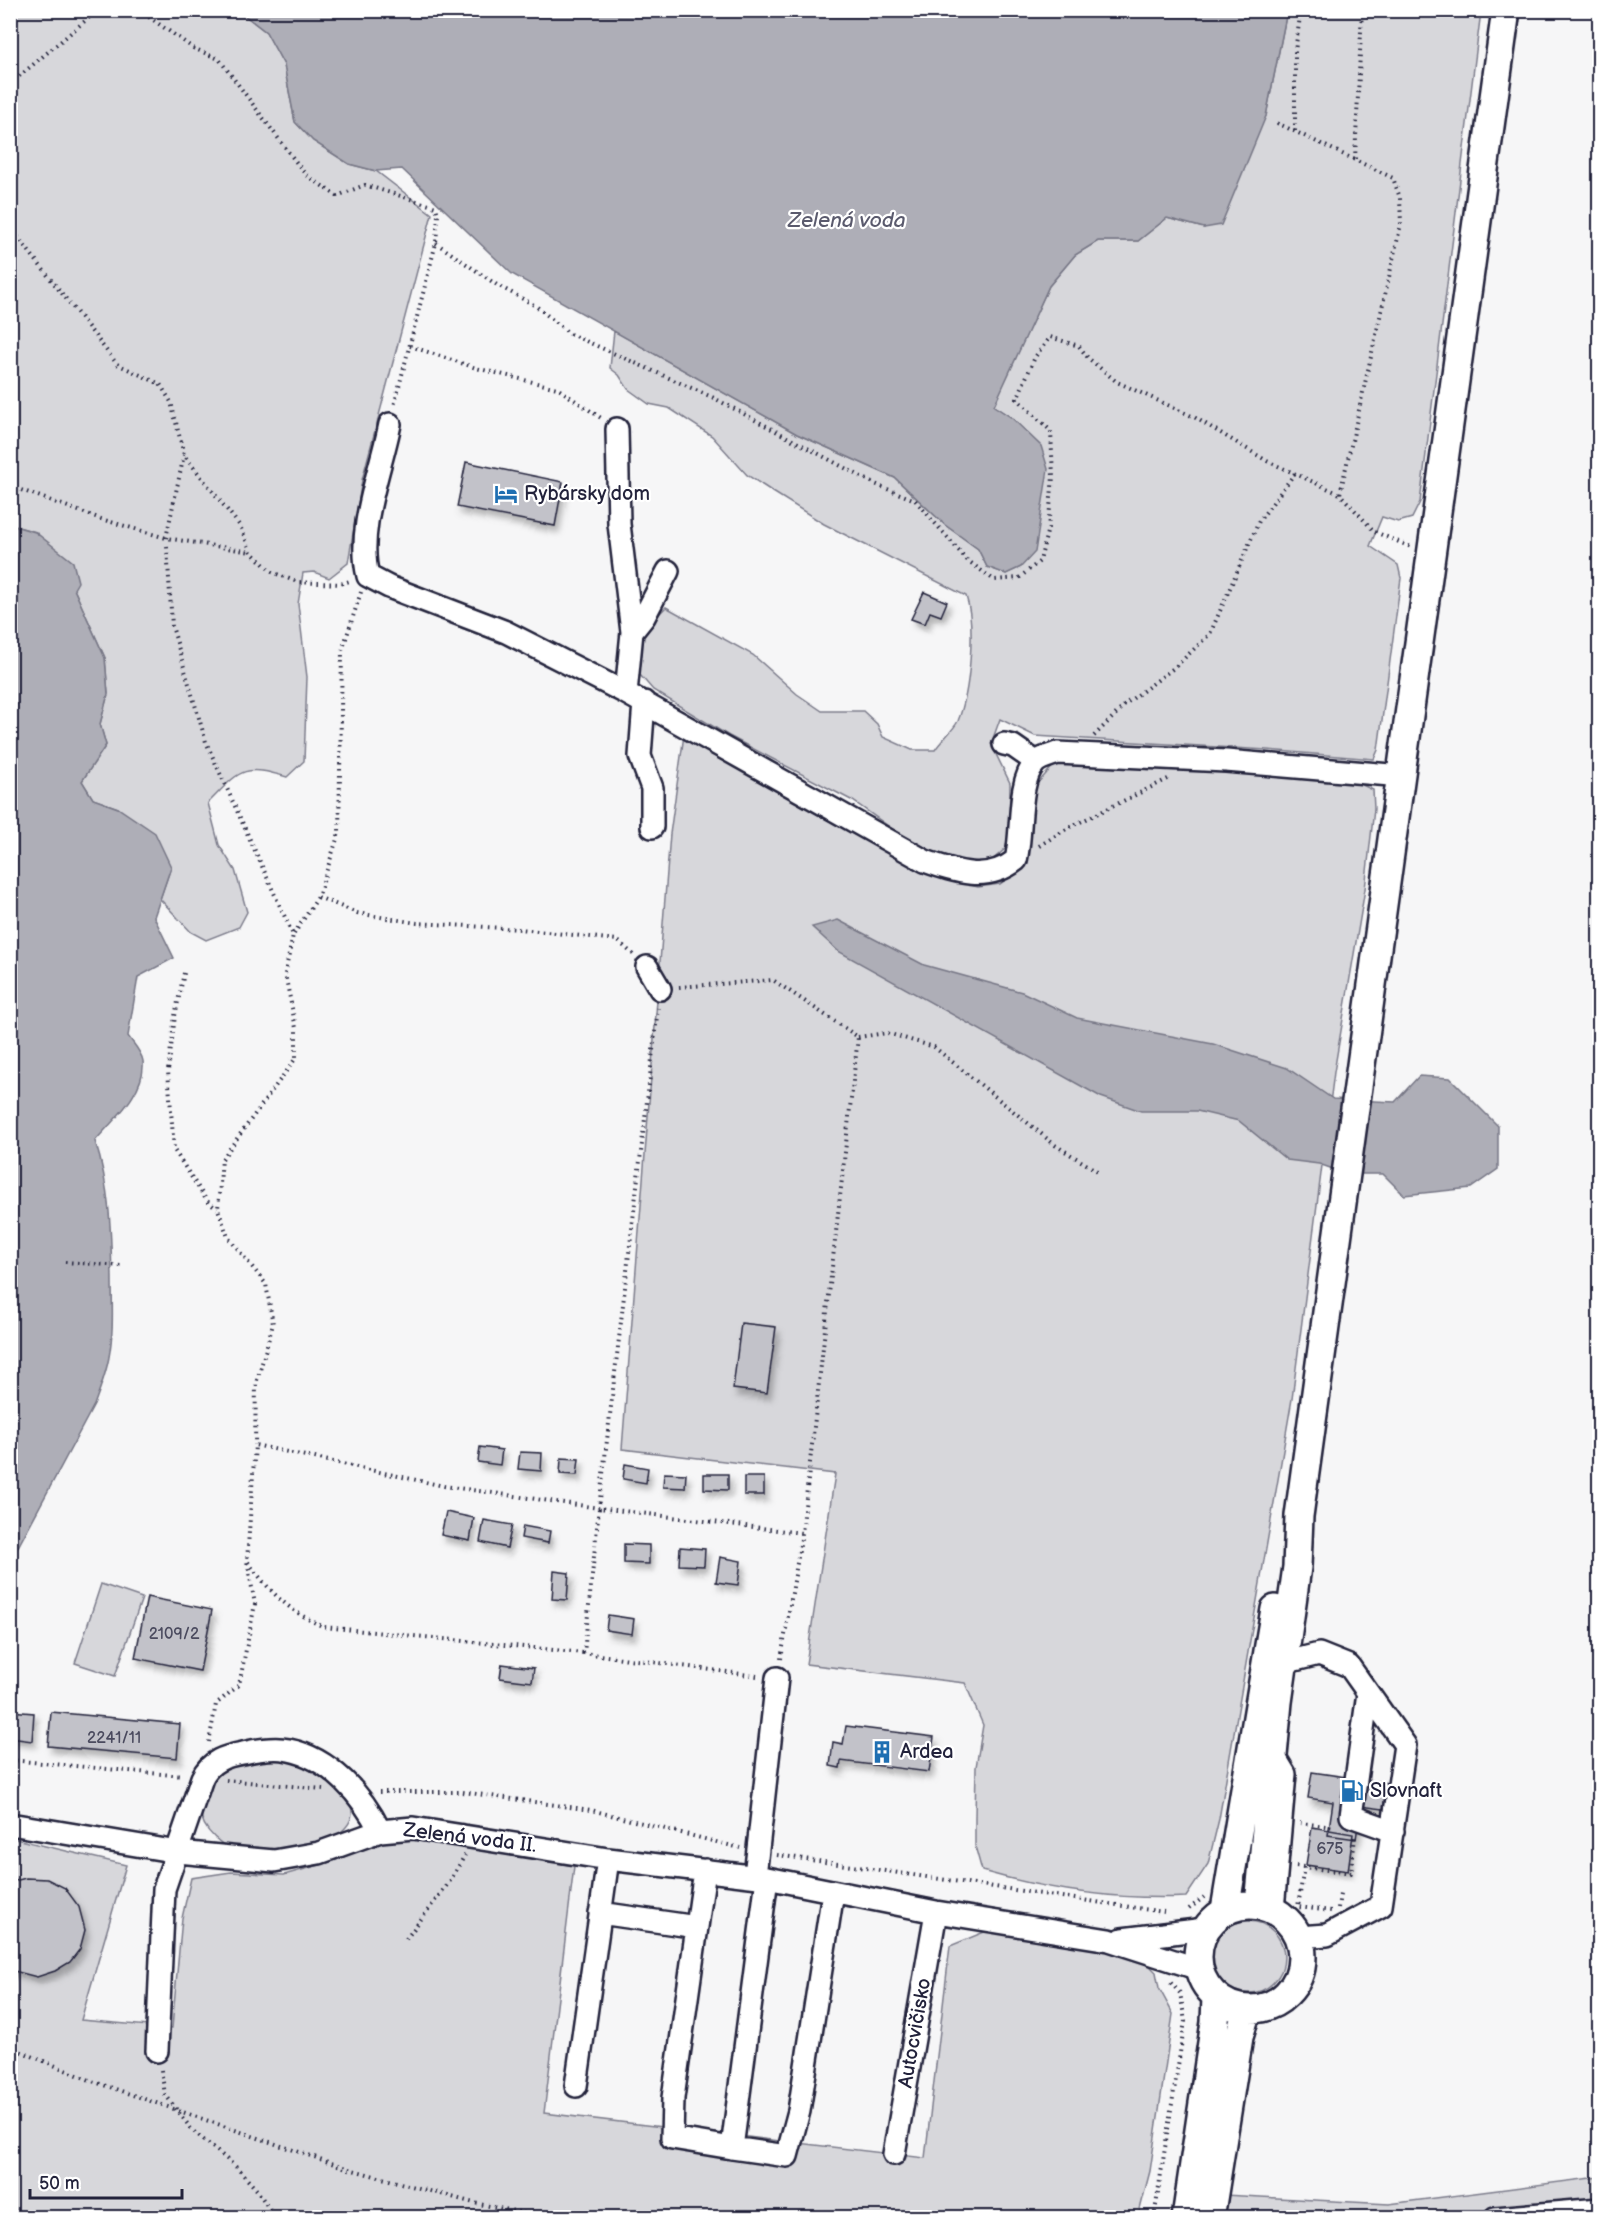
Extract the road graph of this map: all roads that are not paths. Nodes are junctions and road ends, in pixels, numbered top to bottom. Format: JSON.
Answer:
{"nodes":[{"id":1,"x":1506,"y":10,"type":"edge"},
{"id":2,"x":390,"y":424,"type":"road end"},
{"id":3,"x":617,"y":429,"type":"road end"},
{"id":4,"x":668,"y":571,"type":"dead end"},
{"id":5,"x":632,"y":632,"type":"junction"},
{"id":6,"x":635,"y":698,"type":"junction"},
{"id":7,"x":1004,"y":744,"type":"dead end"},
{"id":8,"x":1036,"y":762,"type":"junction"},
{"id":9,"x":1402,"y":776,"type":"junction"},
{"id":10,"x":652,"y":827,"type":"dead end"},
{"id":11,"x":647,"y":967,"type":"road end"},
{"id":12,"x":660,"y":989,"type":"road end"},
{"id":13,"x":1299,"y":1516,"type":"junction"},
{"id":14,"x":1283,"y":1663,"type":"junction"},
{"id":15,"x":777,"y":1678,"type":"road end"},
{"id":16,"x":1368,"y":1693,"type":"junction"},
{"id":17,"x":10,"y":1824,"type":"edge"},
{"id":18,"x":381,"y":1831,"type":"junction"},
{"id":19,"x":1393,"y":1831,"type":"junction"},
{"id":20,"x":178,"y":1852,"type":"junction"},
{"id":21,"x":608,"y":1859,"type":"junction"},
{"id":22,"x":705,"y":1870,"type":"junction"},
{"id":23,"x":761,"y":1877,"type":"junction"},
{"id":24,"x":833,"y":1892,"type":"junction"},
{"id":25,"x":1217,"y":1901,"type":"junction"},
{"id":26,"x":1266,"y":1907,"type":"junction"},
{"id":27,"x":936,"y":1912,"type":"junction"},
{"id":28,"x":600,"y":1913,"type":"junction"},
{"id":29,"x":697,"y":1927,"type":"junction"},
{"id":30,"x":1205,"y":1929,"type":"junction"},
{"id":31,"x":1299,"y":1937,"type":"junction"},
{"id":32,"x":1109,"y":1940,"type":"junction"},
{"id":33,"x":1199,"y":1969,"type":"junction"},
{"id":34,"x":1216,"y":1997,"type":"junction"},
{"id":35,"x":1247,"y":2010,"type":"junction"},
{"id":36,"x":158,"y":2051,"type":"road end"},
{"id":37,"x":576,"y":2086,"type":"dead end"},
{"id":38,"x":732,"y":2148,"type":"junction"},
{"id":39,"x":894,"y":2154,"type":"dead end"},
{"id":40,"x":1599,"y":2209,"type":"edge"},
{"id":41,"x":1186,"y":2217,"type":"edge"},
{"id":42,"x":1210,"y":2217,"type":"edge"},
{"id":43,"x":1495,"y":2217,"type":"edge"}],
"edges":[{"from":1,"to":9,"type":"main road"},
{"from":2,"to":6,"type":"lane"},
{"from":3,"to":5,"type":"lane"},
{"from":4,"to":5,"type":"lane"},
{"from":5,"to":6,"type":"lane"},
{"from":6,"to":8,"type":"lane"},
{"from":6,"to":10,"type":"lane"},
{"from":7,"to":8,"type":"lane"},
{"from":8,"to":9,"type":"lane"},
{"from":9,"to":13,"type":"main road"},
{"from":11,"to":12,"type":"lane"},
{"from":13,"to":14,"type":"main road"},
{"from":13,"to":25,"type":"main road"},
{"from":14,"to":16,"type":"lane"},
{"from":14,"to":26,"type":"main road"},
{"from":15,"to":23,"type":"lane"},
{"from":16,"to":19,"type":"lane"},
{"from":16,"to":19,"type":"lane"},
{"from":17,"to":20,"type":"lane","name":"Zelená voda II."},
{"from":18,"to":20,"type":"lane","name":"Zelená voda II."},
{"from":18,"to":20,"type":"lane"},
{"from":18,"to":21,"type":"lane","name":"Zelená voda II."},
{"from":19,"to":31,"type":"lane"},
{"from":20,"to":36,"type":"lane"},
{"from":21,"to":22,"type":"lane","name":"Zelená voda II."},
{"from":21,"to":28,"type":"lane"},
{"from":22,"to":23,"type":"lane","name":"Zelená voda II."},
{"from":22,"to":29,"type":"lane"},
{"from":23,"to":24,"type":"lane","name":"Zelená voda II."},
{"from":23,"to":38,"type":"lane"},
{"from":24,"to":27,"type":"lane","name":"Zelená voda II."},
{"from":24,"to":38,"type":"lane"},
{"from":25,"to":26,"type":"main road"},
{"from":25,"to":30,"type":"main road"},
{"from":26,"to":31,"type":"main road"},
{"from":27,"to":32,"type":"lane","name":"Zelená voda II."},
{"from":27,"to":39,"type":"lane","name":"Autocvičisko"},
{"from":28,"to":29,"type":"lane"},
{"from":28,"to":37,"type":"lane"},
{"from":29,"to":38,"type":"lane"},
{"from":30,"to":32,"type":"lane"},
{"from":30,"to":33,"type":"main road"},
{"from":31,"to":35,"type":"main road"},
{"from":32,"to":33,"type":"lane"},
{"from":33,"to":34,"type":"main road"},
{"from":34,"to":35,"type":"main road"},
{"from":34,"to":41,"type":"main road"},
{"from":35,"to":42,"type":"main road"},
{"from":40,"to":43,"type":"lane"}]}
